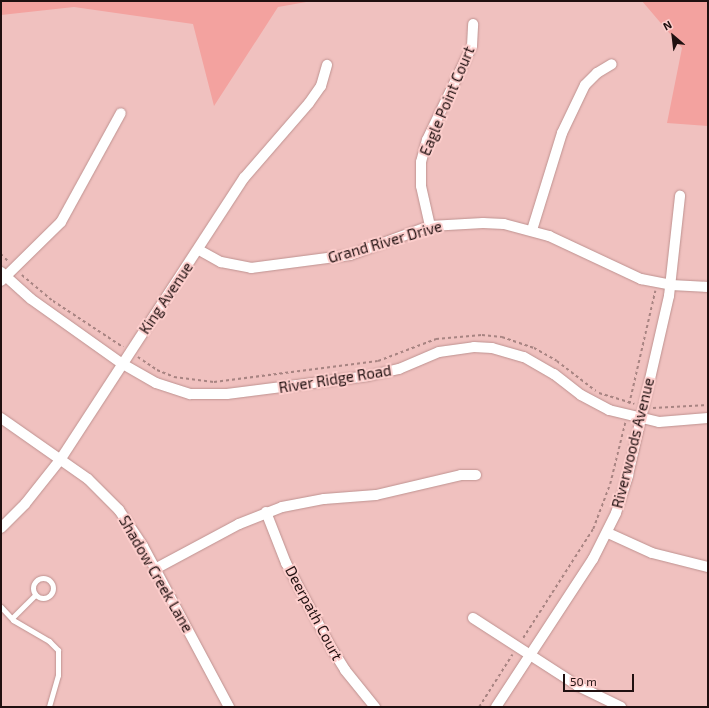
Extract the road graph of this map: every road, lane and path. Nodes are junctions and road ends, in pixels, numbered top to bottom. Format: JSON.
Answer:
{"nodes":[{"id":1,"x":473,"y":24,"type":"dead end"},
{"id":2,"x":612,"y":64,"type":"dead end"},
{"id":3,"x":327,"y":66,"type":"dead end"},
{"id":4,"x":122,"y":113,"type":"dead end"},
{"id":5,"x":680,"y":196,"type":"dead end"},
{"id":6,"x":430,"y":226,"type":"junction"},
{"id":7,"x":532,"y":230,"type":"junction"},
{"id":8,"x":199,"y":250,"type":"junction"},
{"id":9,"x":1,"y":254,"type":"edge"},
{"id":10,"x":10,"y":263,"type":"dead end"},
{"id":11,"x":19,"y":271,"type":"dead end"},
{"id":12,"x":3,"y":276,"type":"edge"},
{"id":13,"x":671,"y":285,"type":"junction"},
{"id":14,"x":708,"y":287,"type":"edge"},
{"id":15,"x":655,"y":289,"type":"dead end"},
{"id":16,"x":124,"y":348,"type":"dead end"},
{"id":17,"x":121,"y":363,"type":"junction"},
{"id":18,"x":708,"y":405,"type":"edge"},
{"id":19,"x":648,"y":407,"type":"dead end"},
{"id":20,"x":628,"y":410,"type":"dead end"},
{"id":21,"x":1,"y":418,"type":"edge"},
{"id":22,"x":708,"y":418,"type":"edge"},
{"id":23,"x":639,"y":419,"type":"junction"},
{"id":24,"x":625,"y":422,"type":"dead end"},
{"id":25,"x":60,"y":460,"type":"junction"},
{"id":26,"x":476,"y":475,"type":"dead end"},
{"id":27,"x":266,"y":512,"type":"junction"},
{"id":28,"x":1,"y":528,"type":"edge"},
{"id":29,"x":608,"y":533,"type":"junction"},
{"id":30,"x":708,"y":567,"type":"edge"},
{"id":31,"x":156,"y":569,"type":"junction"},
{"id":32,"x":35,"y":595,"type":"junction"},
{"id":33,"x":1,"y":607,"type":"edge"},
{"id":34,"x":12,"y":618,"type":"junction"},
{"id":35,"x":473,"y":618,"type":"dead end"},
{"id":36,"x":520,"y":643,"type":"dead end"},
{"id":37,"x":514,"y":652,"type":"dead end"},
{"id":38,"x":529,"y":656,"type":"junction"},
{"id":39,"x":49,"y":707,"type":"edge"},
{"id":40,"x":229,"y":707,"type":"edge"},
{"id":41,"x":375,"y":707,"type":"edge"},
{"id":42,"x":479,"y":707,"type":"edge"},
{"id":43,"x":496,"y":707,"type":"edge"},
{"id":44,"x":621,"y":707,"type":"edge"}],
"edges":[{"from":1,"to":6,"type":"street","name":"Eagle Point Court"},
{"from":2,"to":7,"type":"street"},
{"from":3,"to":8,"type":"street","name":"King Avenue"},
{"from":4,"to":12,"type":"street"},
{"from":5,"to":13,"type":"street","name":"Riverwoods Avenue"},
{"from":6,"to":7,"type":"street","name":"Grand River Drive"},
{"from":6,"to":8,"type":"street","name":"Grand River Drive"},
{"from":7,"to":13,"type":"street","name":"Grand River Drive"},
{"from":8,"to":17,"type":"street","name":"King Avenue"},
{"from":9,"to":10,"type":"path"},
{"from":11,"to":16,"type":"path"},
{"from":12,"to":17,"type":"street","name":"River Ridge Road"},
{"from":13,"to":14,"type":"street","name":"Grand River Drive"},
{"from":13,"to":23,"type":"street","name":"Riverwoods Avenue"},
{"from":15,"to":20,"type":"path"},
{"from":17,"to":23,"type":"street","name":"River Ridge Road"},
{"from":17,"to":25,"type":"street","name":"King Avenue"},
{"from":18,"to":19,"type":"path"},
{"from":21,"to":25,"type":"street","name":"Shadow Creek Lane"},
{"from":22,"to":23,"type":"street","name":"River Ridge Road"},
{"from":23,"to":29,"type":"street","name":"Riverwoods Avenue"},
{"from":24,"to":36,"type":"path"},
{"from":25,"to":28,"type":"street","name":"King Avenue"},
{"from":25,"to":31,"type":"street","name":"Shadow Creek Lane"},
{"from":26,"to":27,"type":"street"},
{"from":27,"to":31,"type":"street"},
{"from":27,"to":41,"type":"street","name":"Deerpath Court"},
{"from":29,"to":30,"type":"street"},
{"from":29,"to":38,"type":"street","name":"Riverwoods Avenue"},
{"from":31,"to":40,"type":"street","name":"Shadow Creek Lane"},
{"from":32,"to":32,"type":"lane"},
{"from":32,"to":34,"type":"lane"},
{"from":33,"to":34,"type":"lane"},
{"from":34,"to":39,"type":"lane"},
{"from":35,"to":38,"type":"street"},
{"from":37,"to":42,"type":"path"},
{"from":38,"to":43,"type":"street","name":"Riverwoods Avenue"},
{"from":38,"to":44,"type":"street"}]}
